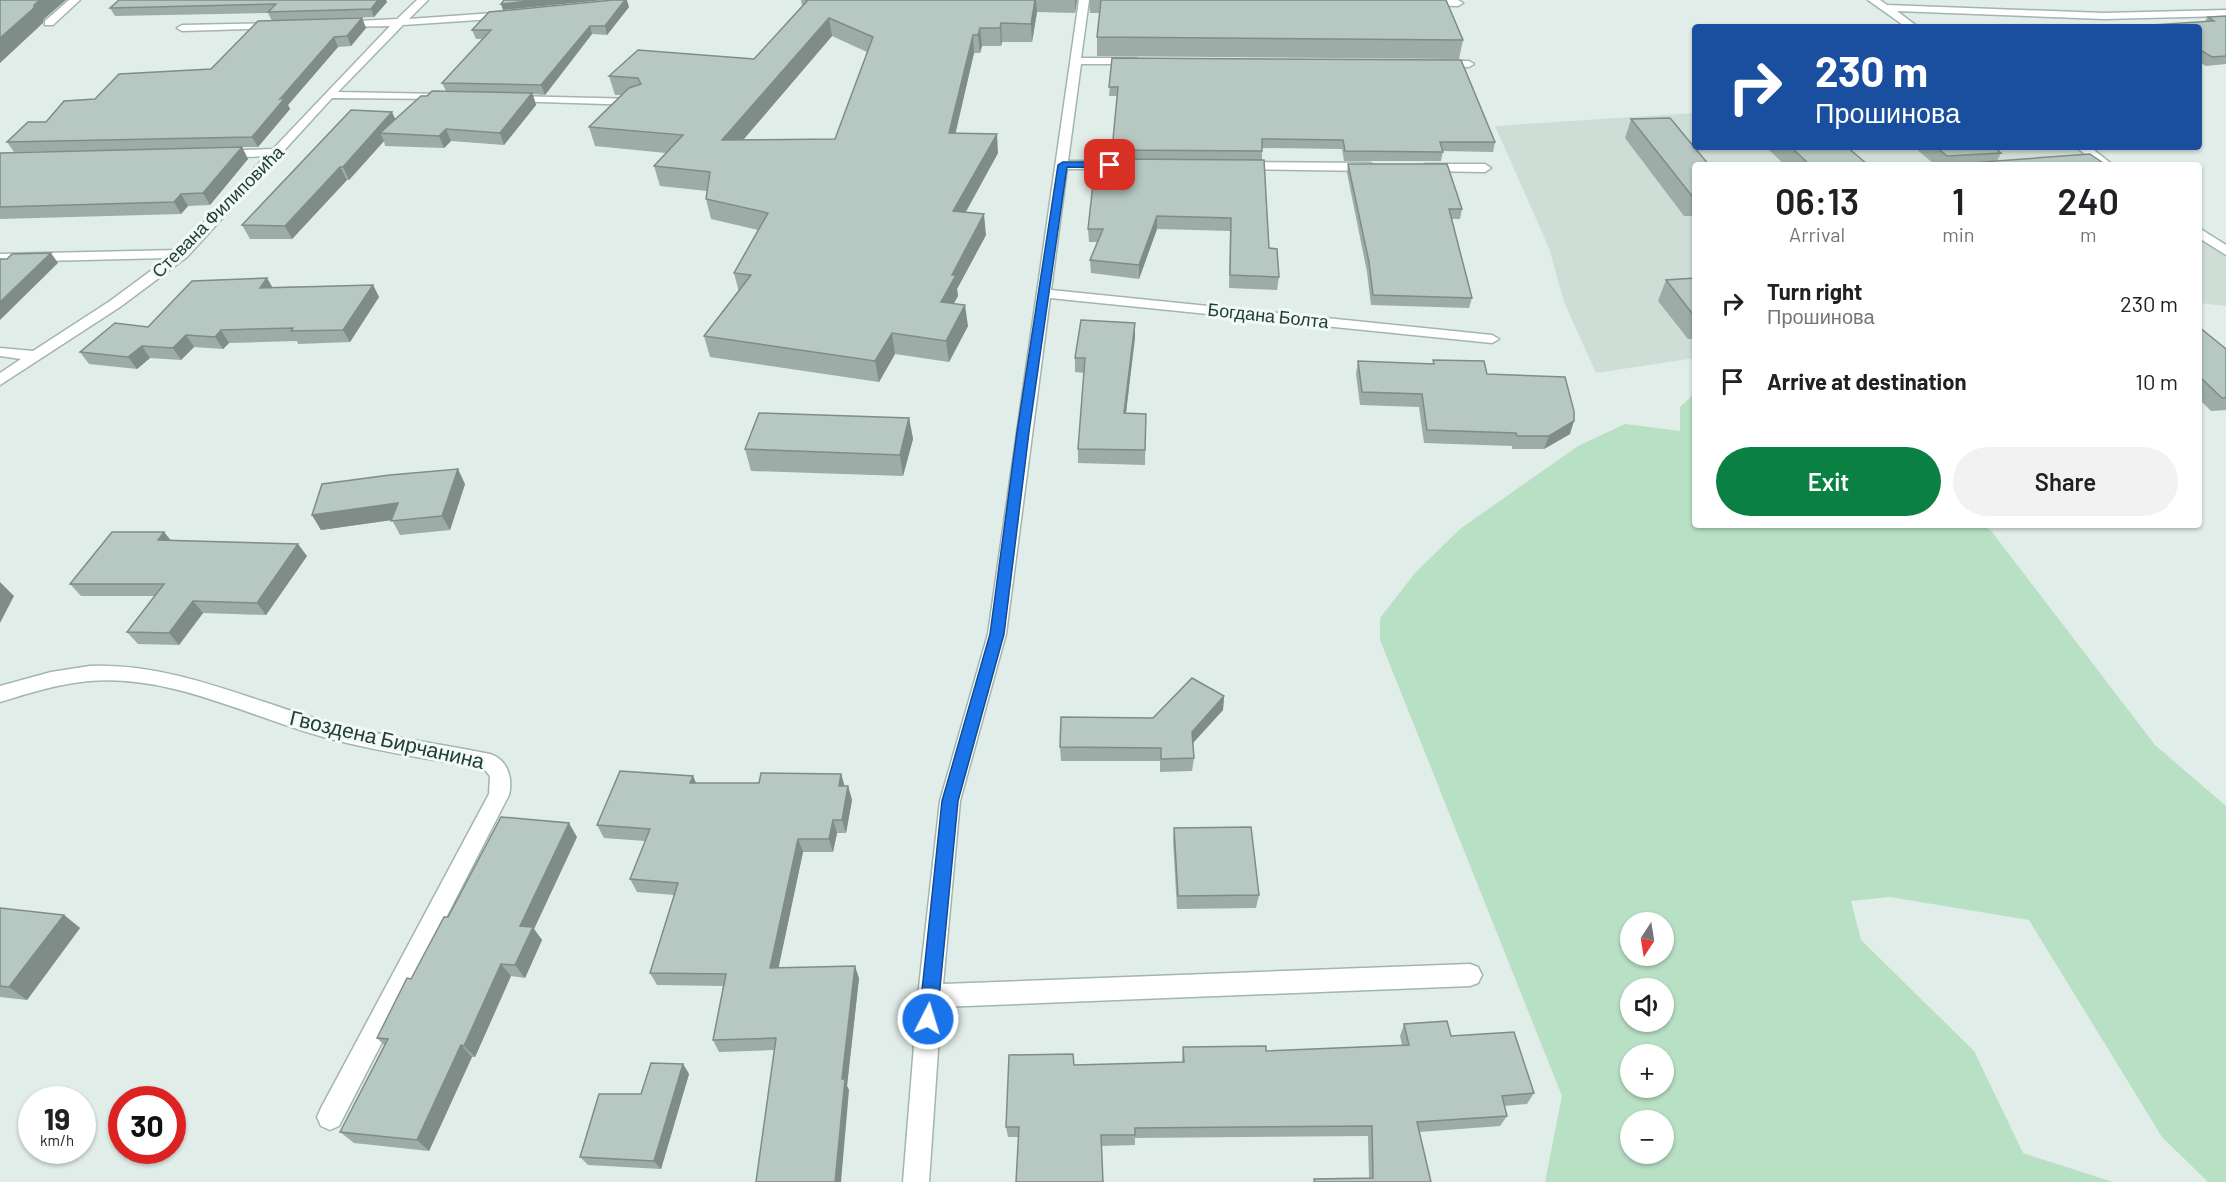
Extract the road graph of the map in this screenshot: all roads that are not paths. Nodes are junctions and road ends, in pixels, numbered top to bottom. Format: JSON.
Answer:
{"nodes":[{"id":1,"x":75,"y":0,"type":"edge"},
{"id":2,"x":423,"y":0,"type":"edge"},
{"id":3,"x":1084,"y":0,"type":"edge"},
{"id":4,"x":1873,"y":0,"type":"edge"},
{"id":5,"x":1411,"y":3,"type":"edge"},
{"id":6,"x":1458,"y":3,"type":"dead end"},
{"id":7,"x":1886,"y":8,"type":"junction"},
{"id":8,"x":522,"y":13,"type":"edge"},
{"id":9,"x":2226,"y":13,"type":"edge"},
{"id":10,"x":49,"y":23,"type":"dead end"},
{"id":11,"x":398,"y":23,"type":"junction"},
{"id":12,"x":330,"y":24,"type":"edge"},
{"id":13,"x":1909,"y":24,"type":"edge"},
{"id":14,"x":285,"y":26,"type":"edge"},
{"id":15,"x":182,"y":28,"type":"dead end"},
{"id":16,"x":1077,"y":61,"type":"junction"},
{"id":17,"x":1149,"y":62,"type":"edge"},
{"id":18,"x":1422,"y":64,"type":"edge"},
{"id":19,"x":1469,"y":64,"type":"dead end"},
{"id":20,"x":329,"y":95,"type":"junction"},
{"id":21,"x":460,"y":98,"type":"edge"},
{"id":22,"x":496,"y":99,"type":"edge"},
{"id":23,"x":638,"y":102,"type":"edge"},
{"id":24,"x":2086,"y":150,"type":"edge"},
{"id":25,"x":278,"y":153,"type":"junction"},
{"id":26,"x":209,"y":154,"type":"edge"},
{"id":27,"x":2103,"y":162,"type":"edge"},
{"id":28,"x":1063,"y":165,"type":"junction"},
{"id":29,"x":1145,"y":165,"type":"edge"},
{"id":30,"x":1227,"y":166,"type":"edge"},
{"id":31,"x":1380,"y":167,"type":"edge"},
{"id":32,"x":1415,"y":168,"type":"edge"},
{"id":33,"x":1485,"y":168,"type":"dead end"},
{"id":34,"x":2202,"y":234,"type":"edge"},
{"id":35,"x":2226,"y":251,"type":"edge"},
{"id":36,"x":182,"y":254,"type":"junction"},
{"id":37,"x":0,"y":258,"type":"edge"},
{"id":38,"x":1044,"y":293,"type":"junction"},
{"id":39,"x":1492,"y":339,"type":"dead end"},
{"id":40,"x":0,"y":352,"type":"edge"},
{"id":41,"x":34,"y":356,"type":"junction"},
{"id":42,"x":0,"y":380,"type":"edge"},
{"id":43,"x":0,"y":694,"type":"edge"},
{"id":44,"x":1470,"y":975,"type":"dead end"},
{"id":45,"x":930,"y":996,"type":"junction"},
{"id":46,"x":330,"y":1117,"type":"dead end"},
{"id":47,"x":916,"y":1182,"type":"edge"}],
"edges":[{"from":1,"to":10,"type":"street"},
{"from":2,"to":11,"type":"street","name":"Стевана Филиповића"},
{"from":3,"to":16,"type":"street"},
{"from":4,"to":7,"type":"street"},
{"from":5,"to":6,"type":"street"},
{"from":7,"to":9,"type":"street"},
{"from":7,"to":13,"type":"street"},
{"from":8,"to":11,"type":"street"},
{"from":11,"to":12,"type":"street"},
{"from":11,"to":20,"type":"street","name":"Стевана Филиповића"},
{"from":14,"to":15,"type":"street"},
{"from":16,"to":17,"type":"street"},
{"from":16,"to":28,"type":"street"},
{"from":18,"to":19,"type":"street"},
{"from":20,"to":21,"type":"street"},
{"from":20,"to":25,"type":"street","name":"Стевана Филиповића"},
{"from":22,"to":23,"type":"street"},
{"from":24,"to":27,"type":"street"},
{"from":25,"to":26,"type":"street"},
{"from":25,"to":36,"type":"street","name":"Стевана Филиповића"},
{"from":28,"to":29,"type":"street"},
{"from":28,"to":38,"type":"street"},
{"from":30,"to":31,"type":"street"},
{"from":32,"to":33,"type":"street"},
{"from":34,"to":35,"type":"street"},
{"from":36,"to":37,"type":"street"},
{"from":36,"to":41,"type":"street","name":"Стевана Филиповића"},
{"from":38,"to":39,"type":"street","name":"Богдана Болта"},
{"from":38,"to":45,"type":"street"},
{"from":40,"to":41,"type":"street"},
{"from":41,"to":42,"type":"street","name":"Стевана Филиповића"},
{"from":43,"to":46,"type":"street","name":"Гвоздена Бирчанина"},
{"from":44,"to":45,"type":"street"},
{"from":45,"to":47,"type":"street"}]}
